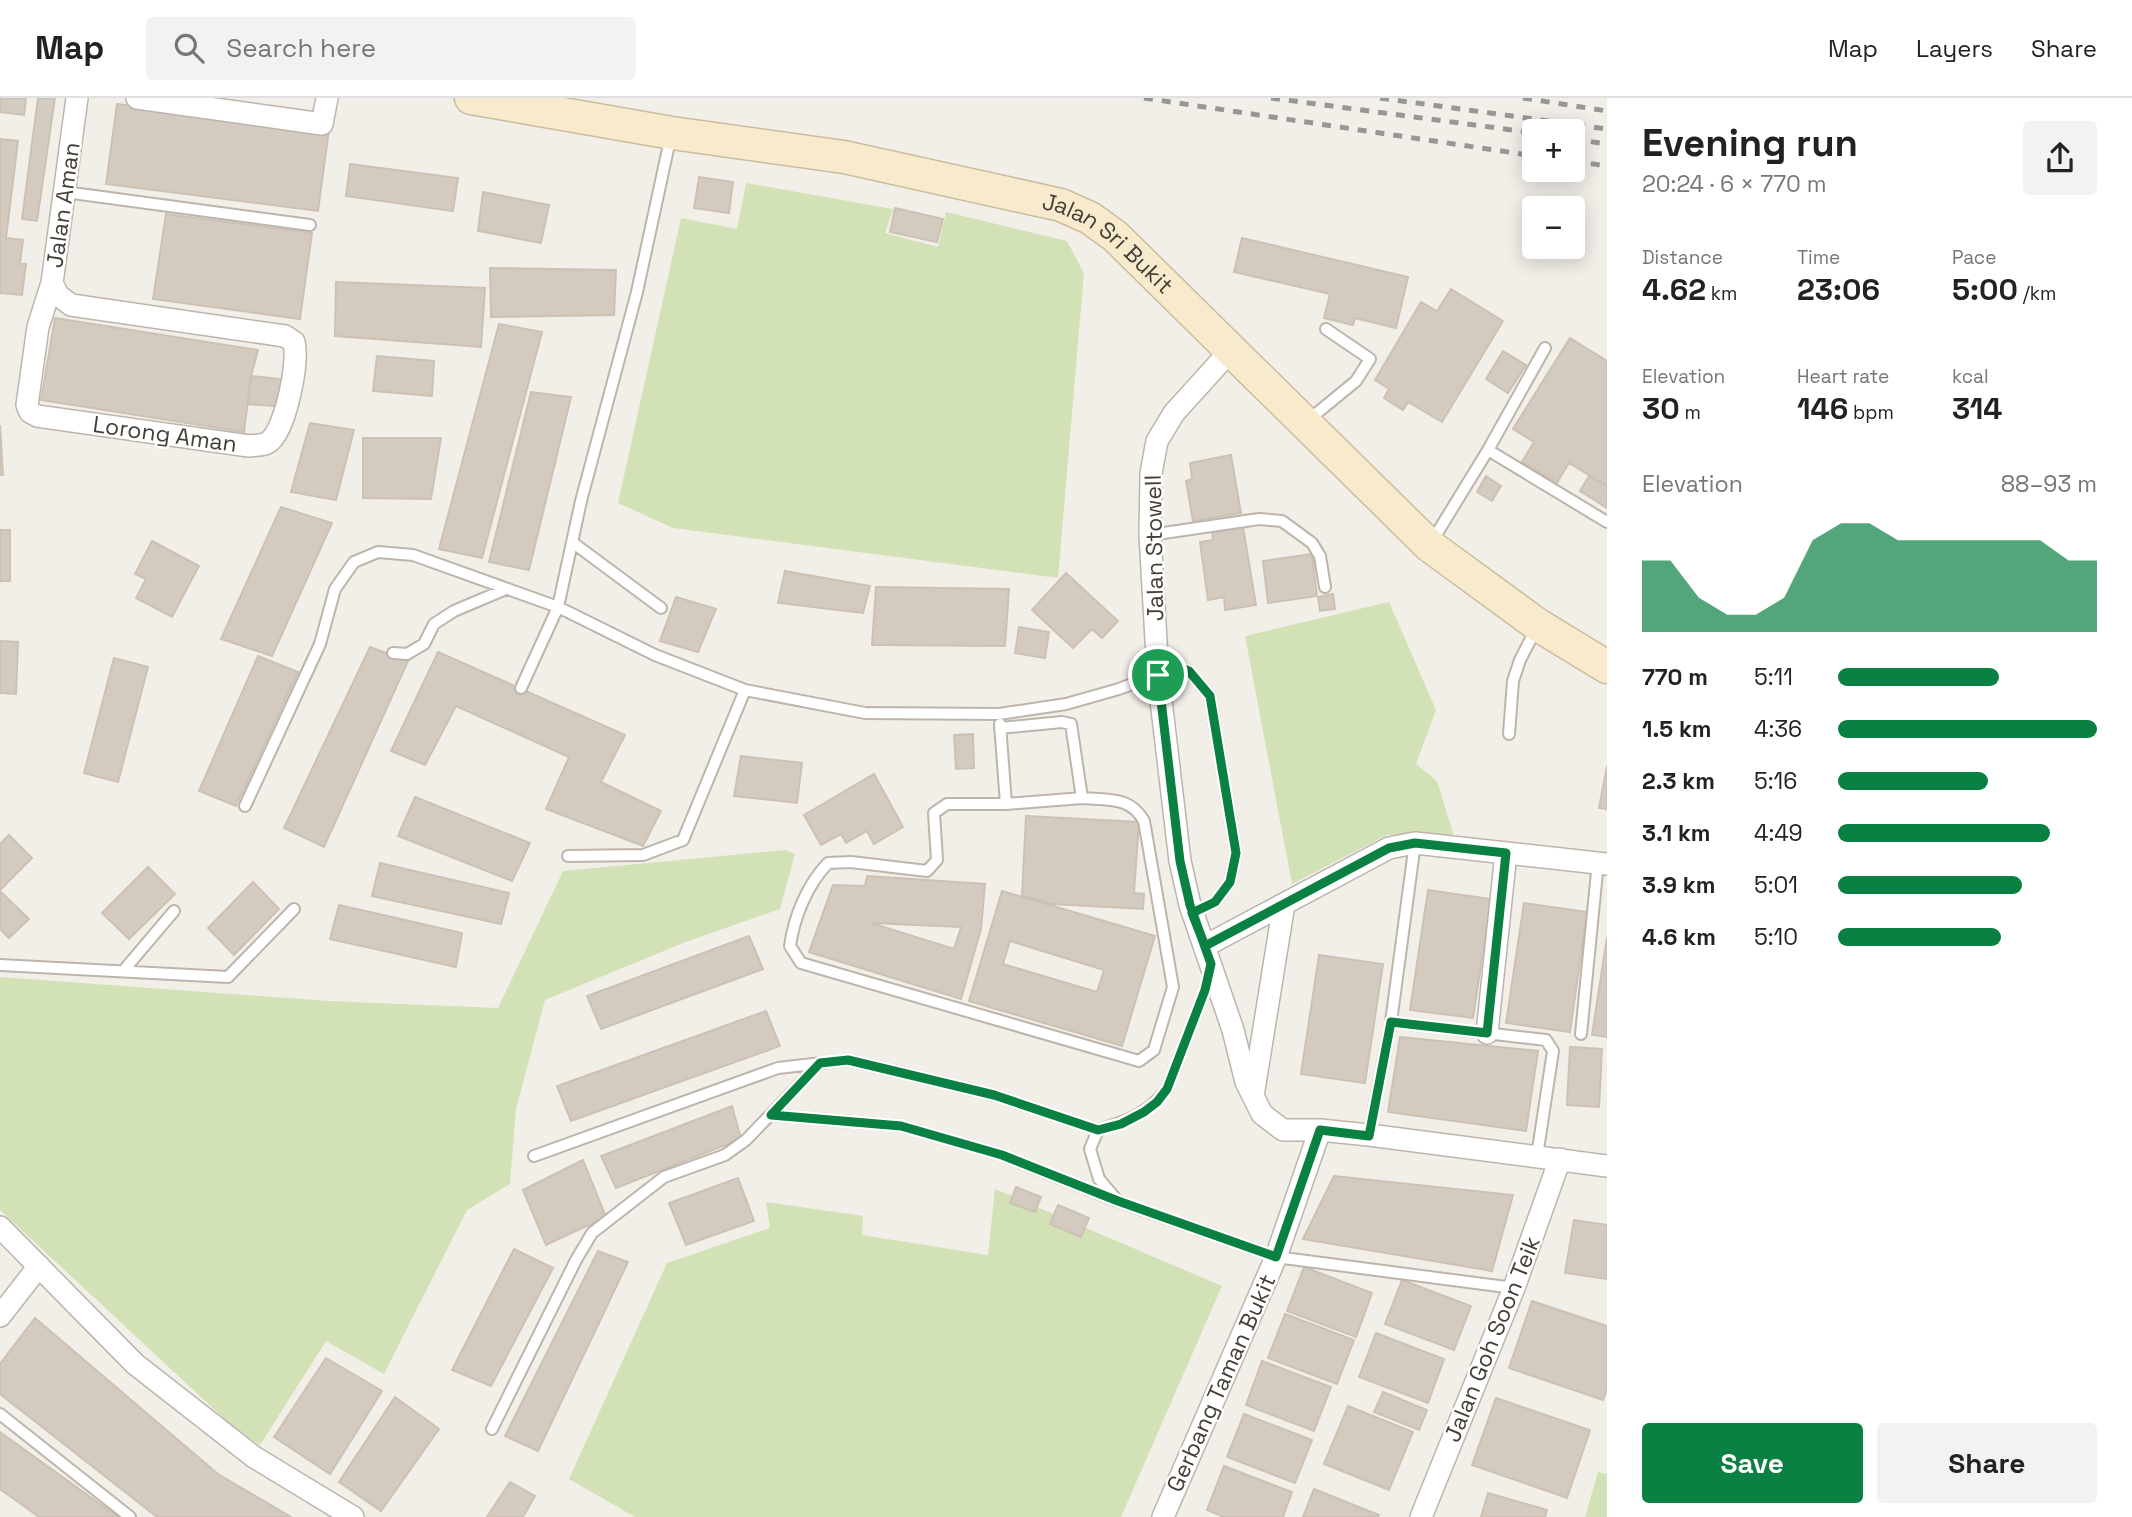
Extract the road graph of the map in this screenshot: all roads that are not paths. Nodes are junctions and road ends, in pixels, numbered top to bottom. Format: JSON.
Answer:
{"nodes":[{"id":1,"x":77,"y":98,"type":"edge"},
{"id":2,"x":137,"y":98,"type":"edge"},
{"id":3,"x":327,"y":98,"type":"edge"},
{"id":4,"x":471,"y":98,"type":"edge"},
{"id":5,"x":672,"y":133,"type":"junction"},
{"id":6,"x":65,"y":191,"type":"junction"},
{"id":7,"x":310,"y":225,"type":"dead end"},
{"id":8,"x":52,"y":283,"type":"junction"},
{"id":9,"x":71,"y":305,"type":"joint"},
{"id":10,"x":1326,"y":329,"type":"dead end"},
{"id":11,"x":1545,"y":348,"type":"dead end"},
{"id":12,"x":1231,"y":350,"type":"junction"},
{"id":13,"x":1304,"y":424,"type":"junction"},
{"id":14,"x":1488,"y":450,"type":"junction"},
{"id":15,"x":1607,"y":522,"type":"edge"},
{"id":16,"x":1150,"y":535,"type":"junction"},
{"id":17,"x":572,"y":542,"type":"junction"},
{"id":18,"x":1430,"y":546,"type":"junction"},
{"id":19,"x":1325,"y":587,"type":"dead end"},
{"id":20,"x":506,"y":589,"type":"junction"},
{"id":21,"x":558,"y":607,"type":"junction"},
{"id":22,"x":661,"y":608,"type":"dead end"},
{"id":23,"x":1538,"y":625,"type":"junction"},
{"id":24,"x":393,"y":653,"type":"dead end"},
{"id":25,"x":1607,"y":667,"type":"edge"},
{"id":26,"x":1158,"y":675,"type":"junction"},
{"id":27,"x":521,"y":688,"type":"dead end"},
{"id":28,"x":745,"y":690,"type":"junction"},
{"id":29,"x":999,"y":714,"type":"junction"},
{"id":30,"x":1000,"y":728,"type":"junction"},
{"id":31,"x":1509,"y":734,"type":"dead end"},
{"id":32,"x":1082,"y":798,"type":"junction"},
{"id":33,"x":1006,"y":804,"type":"junction"},
{"id":34,"x":245,"y":806,"type":"dead end"},
{"id":35,"x":1415,"y":843,"type":"junction"},
{"id":36,"x":1506,"y":853,"type":"junction"},
{"id":37,"x":568,"y":856,"type":"dead end"},
{"id":38,"x":1603,"y":863,"type":"edge"},
{"id":39,"x":1284,"y":904,"type":"junction"},
{"id":40,"x":294,"y":909,"type":"dead end"},
{"id":41,"x":174,"y":911,"type":"dead end"},
{"id":42,"x":1192,"y":913,"type":"junction"},
{"id":43,"x":1208,"y":955,"type":"junction"},
{"id":44,"x":0,"y":965,"type":"edge"},
{"id":45,"x":124,"y":970,"type":"junction"},
{"id":46,"x":1391,"y":1022,"type":"junction"},
{"id":47,"x":1487,"y":1033,"type":"junction"},
{"id":48,"x":1581,"y":1034,"type":"dead end"},
{"id":49,"x":820,"y":1063,"type":"junction"},
{"id":50,"x":1253,"y":1097,"type":"junction"},
{"id":51,"x":771,"y":1115,"type":"junction"},
{"id":52,"x":1098,"y":1130,"type":"junction"},
{"id":53,"x":1320,"y":1130,"type":"junction"},
{"id":54,"x":1369,"y":1136,"type":"junction"},
{"id":55,"x":534,"y":1156,"type":"dead end"},
{"id":56,"x":1537,"y":1156,"type":"junction"},
{"id":57,"x":1560,"y":1159,"type":"junction"},
{"id":58,"x":1607,"y":1166,"type":"edge"},
{"id":59,"x":1118,"y":1201,"type":"junction"},
{"id":60,"x":0,"y":1227,"type":"edge"},
{"id":61,"x":1276,"y":1257,"type":"junction"},
{"id":62,"x":39,"y":1266,"type":"junction"},
{"id":63,"x":1514,"y":1288,"type":"junction"},
{"id":64,"x":0,"y":1316,"type":"edge"},
{"id":65,"x":0,"y":1414,"type":"edge"},
{"id":66,"x":492,"y":1429,"type":"dead end"},
{"id":67,"x":130,"y":1517,"type":"edge"},
{"id":68,"x":353,"y":1517,"type":"edge"},
{"id":69,"x":1163,"y":1517,"type":"edge"},
{"id":70,"x":1420,"y":1517,"type":"edge"}],
"edges":[{"from":1,"to":6,"type":"street","name":"Jalan Aman"},
{"from":2,"to":3,"type":"street"},
{"from":4,"to":5,"type":"street","name":"Jalan Sri Bukit"},
{"from":5,"to":12,"type":"street","name":"Jalan Sri Bukit"},
{"from":5,"to":17,"type":"lane"},
{"from":6,"to":7,"type":"lane"},
{"from":6,"to":8,"type":"street","name":"Jalan Aman"},
{"from":8,"to":9,"type":"street","name":"Jalan Aman"},
{"from":8,"to":9,"type":"street","name":"Lorong Aman"},
{"from":10,"to":13,"type":"lane"},
{"from":11,"to":14,"type":"lane"},
{"from":12,"to":13,"type":"street","name":"Jalan Sri Bukit"},
{"from":12,"to":16,"type":"street","name":"Jalan Stowell"},
{"from":13,"to":18,"type":"street","name":"Jalan Sri Bukit"},
{"from":14,"to":15,"type":"lane"},
{"from":14,"to":18,"type":"lane"},
{"from":16,"to":19,"type":"lane"},
{"from":16,"to":26,"type":"street","name":"Jalan Stowell"},
{"from":17,"to":21,"type":"lane"},
{"from":17,"to":22,"type":"lane"},
{"from":18,"to":23,"type":"street","name":"Jalan Sri Bukit"},
{"from":20,"to":21,"type":"lane"},
{"from":20,"to":24,"type":"lane"},
{"from":20,"to":34,"type":"lane"},
{"from":21,"to":27,"type":"lane"},
{"from":21,"to":28,"type":"lane"},
{"from":23,"to":25,"type":"street","name":"Jalan Sri Bukit"},
{"from":23,"to":31,"type":"lane"},
{"from":26,"to":29,"type":"lane"},
{"from":26,"to":42,"type":"street","name":"Jalan Stowell"},
{"from":26,"to":42,"type":"lane"},
{"from":28,"to":29,"type":"lane"},
{"from":28,"to":37,"type":"lane"},
{"from":29,"to":30,"type":"lane"},
{"from":30,"to":32,"type":"lane"},
{"from":30,"to":33,"type":"lane"},
{"from":32,"to":33,"type":"lane"},
{"from":32,"to":33,"type":"lane"},
{"from":35,"to":36,"type":"street"},
{"from":35,"to":39,"type":"street"},
{"from":35,"to":46,"type":"lane"},
{"from":36,"to":38,"type":"street"},
{"from":36,"to":47,"type":"street"},
{"from":38,"to":48,"type":"lane"},
{"from":39,"to":43,"type":"street"},
{"from":39,"to":50,"type":"street"},
{"from":40,"to":45,"type":"lane"},
{"from":41,"to":45,"type":"lane"},
{"from":42,"to":43,"type":"street","name":"Jalan Stowell"},
{"from":43,"to":50,"type":"street","name":"Jalan Stowell"},
{"from":43,"to":52,"type":"lane"},
{"from":44,"to":45,"type":"lane"},
{"from":46,"to":47,"type":"lane"},
{"from":46,"to":54,"type":"lane"},
{"from":47,"to":56,"type":"lane"},
{"from":49,"to":51,"type":"lane"},
{"from":49,"to":52,"type":"lane"},
{"from":49,"to":55,"type":"lane"},
{"from":50,"to":53,"type":"street","name":"Jalan Stowell"},
{"from":51,"to":59,"type":"lane"},
{"from":51,"to":66,"type":"lane"},
{"from":52,"to":59,"type":"lane"},
{"from":53,"to":54,"type":"street","name":"Jalan Stowell"},
{"from":53,"to":61,"type":"street","name":"Gerbang Taman Bukit"},
{"from":54,"to":56,"type":"street","name":"Jalan Stowell"},
{"from":56,"to":57,"type":"street","name":"Jalan Stowell"},
{"from":57,"to":58,"type":"street","name":"Jalan Stowell"},
{"from":57,"to":63,"type":"street","name":"Jalan Goh Soon Teik"},
{"from":59,"to":61,"type":"lane"},
{"from":60,"to":62,"type":"street"},
{"from":61,"to":63,"type":"lane"},
{"from":61,"to":69,"type":"street","name":"Gerbang Taman Bukit"},
{"from":62,"to":64,"type":"street"},
{"from":62,"to":68,"type":"street"},
{"from":63,"to":70,"type":"street","name":"Jalan Goh Soon Teik"},
{"from":65,"to":67,"type":"lane"}]}
